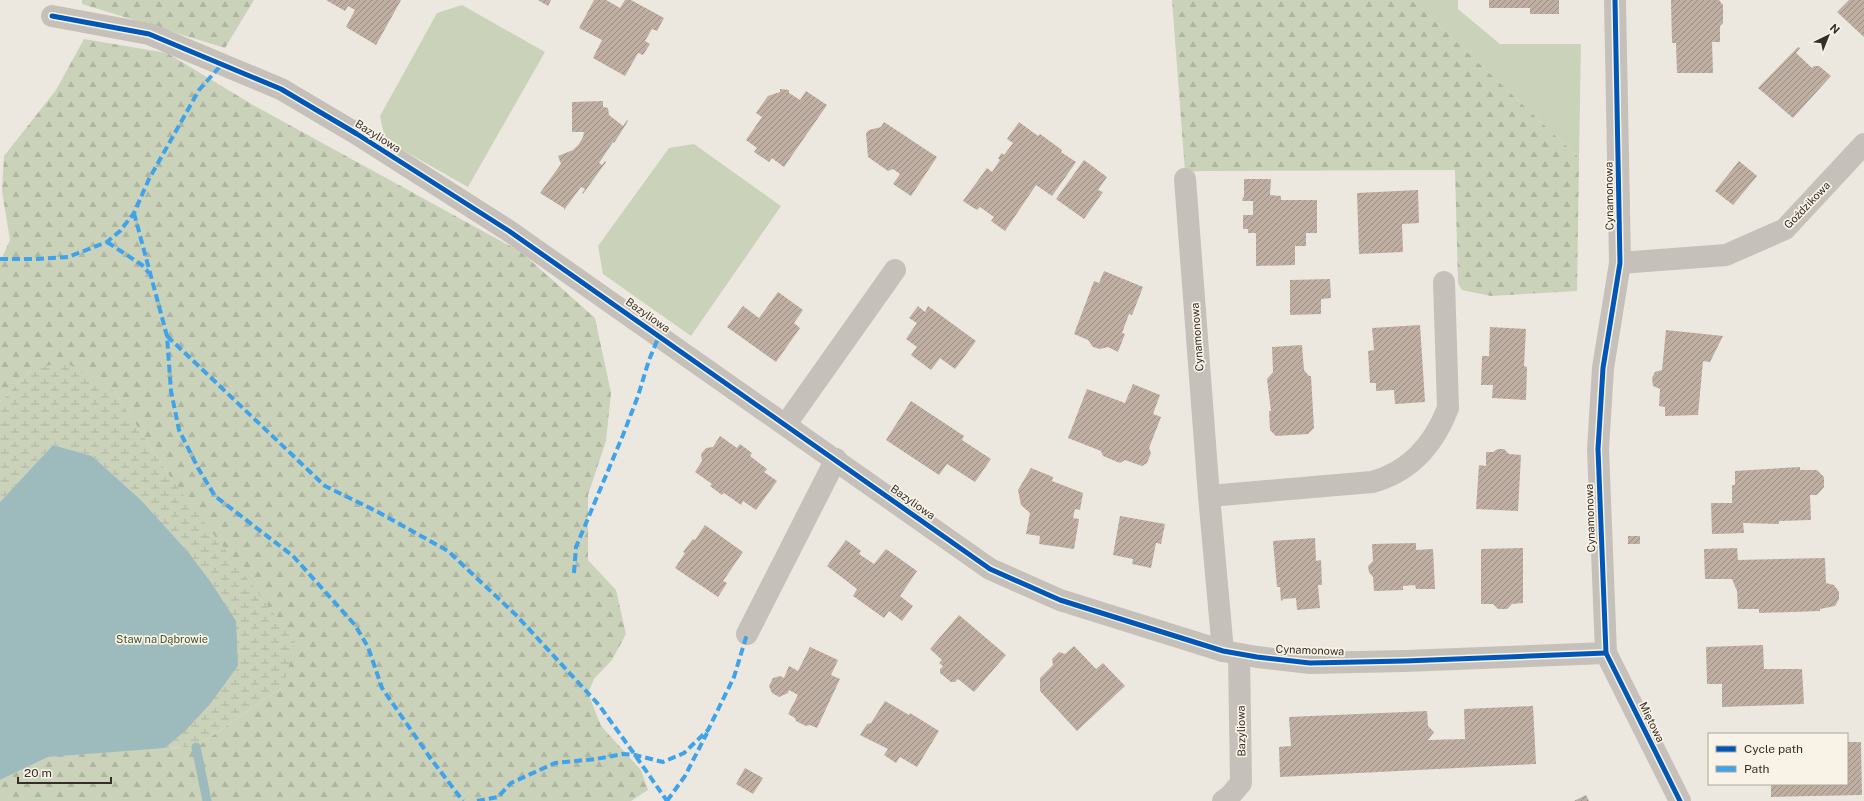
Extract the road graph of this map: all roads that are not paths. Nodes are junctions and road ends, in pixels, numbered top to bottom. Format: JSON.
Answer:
{"nodes":[{"id":1,"x":1615,"y":0,"type":"edge"},
{"id":2,"x":52,"y":16,"type":"dead end"},
{"id":3,"x":1864,"y":144,"type":"edge"},
{"id":4,"x":1185,"y":179,"type":"dead end"},
{"id":5,"x":1620,"y":263,"type":"junction"},
{"id":6,"x":895,"y":270,"type":"dead end"},
{"id":7,"x":1444,"y":282,"type":"dead end"},
{"id":8,"x":786,"y":424,"type":"junction"},
{"id":9,"x":836,"y":459,"type":"junction"},
{"id":10,"x":1209,"y":496,"type":"junction"},
{"id":11,"x":746,"y":634,"type":"dead end"},
{"id":12,"x":1231,"y":653,"type":"junction"},
{"id":13,"x":1606,"y":653,"type":"junction"},
{"id":14,"x":1223,"y":801,"type":"edge"},
{"id":15,"x":1680,"y":801,"type":"edge"}],
"edges":[{"from":1,"to":5,"type":"street","name":"Cynamonowa"},
{"from":2,"to":8,"type":"street","name":"Bazyliowa"},
{"from":3,"to":5,"type":"street","name":"Goździkowa"},
{"from":4,"to":10,"type":"street","name":"Cynamonowa"},
{"from":5,"to":13,"type":"street","name":"Cynamonowa"},
{"from":6,"to":8,"type":"street"},
{"from":7,"to":10,"type":"street"},
{"from":8,"to":9,"type":"street","name":"Bazyliowa"},
{"from":9,"to":11,"type":"street"},
{"from":9,"to":12,"type":"street","name":"Bazyliowa"},
{"from":10,"to":12,"type":"street","name":"Cynamonowa"},
{"from":12,"to":13,"type":"street","name":"Cynamonowa"},
{"from":12,"to":14,"type":"street","name":"Bazyliowa"},
{"from":13,"to":15,"type":"street","name":"Miętowa"}]}
